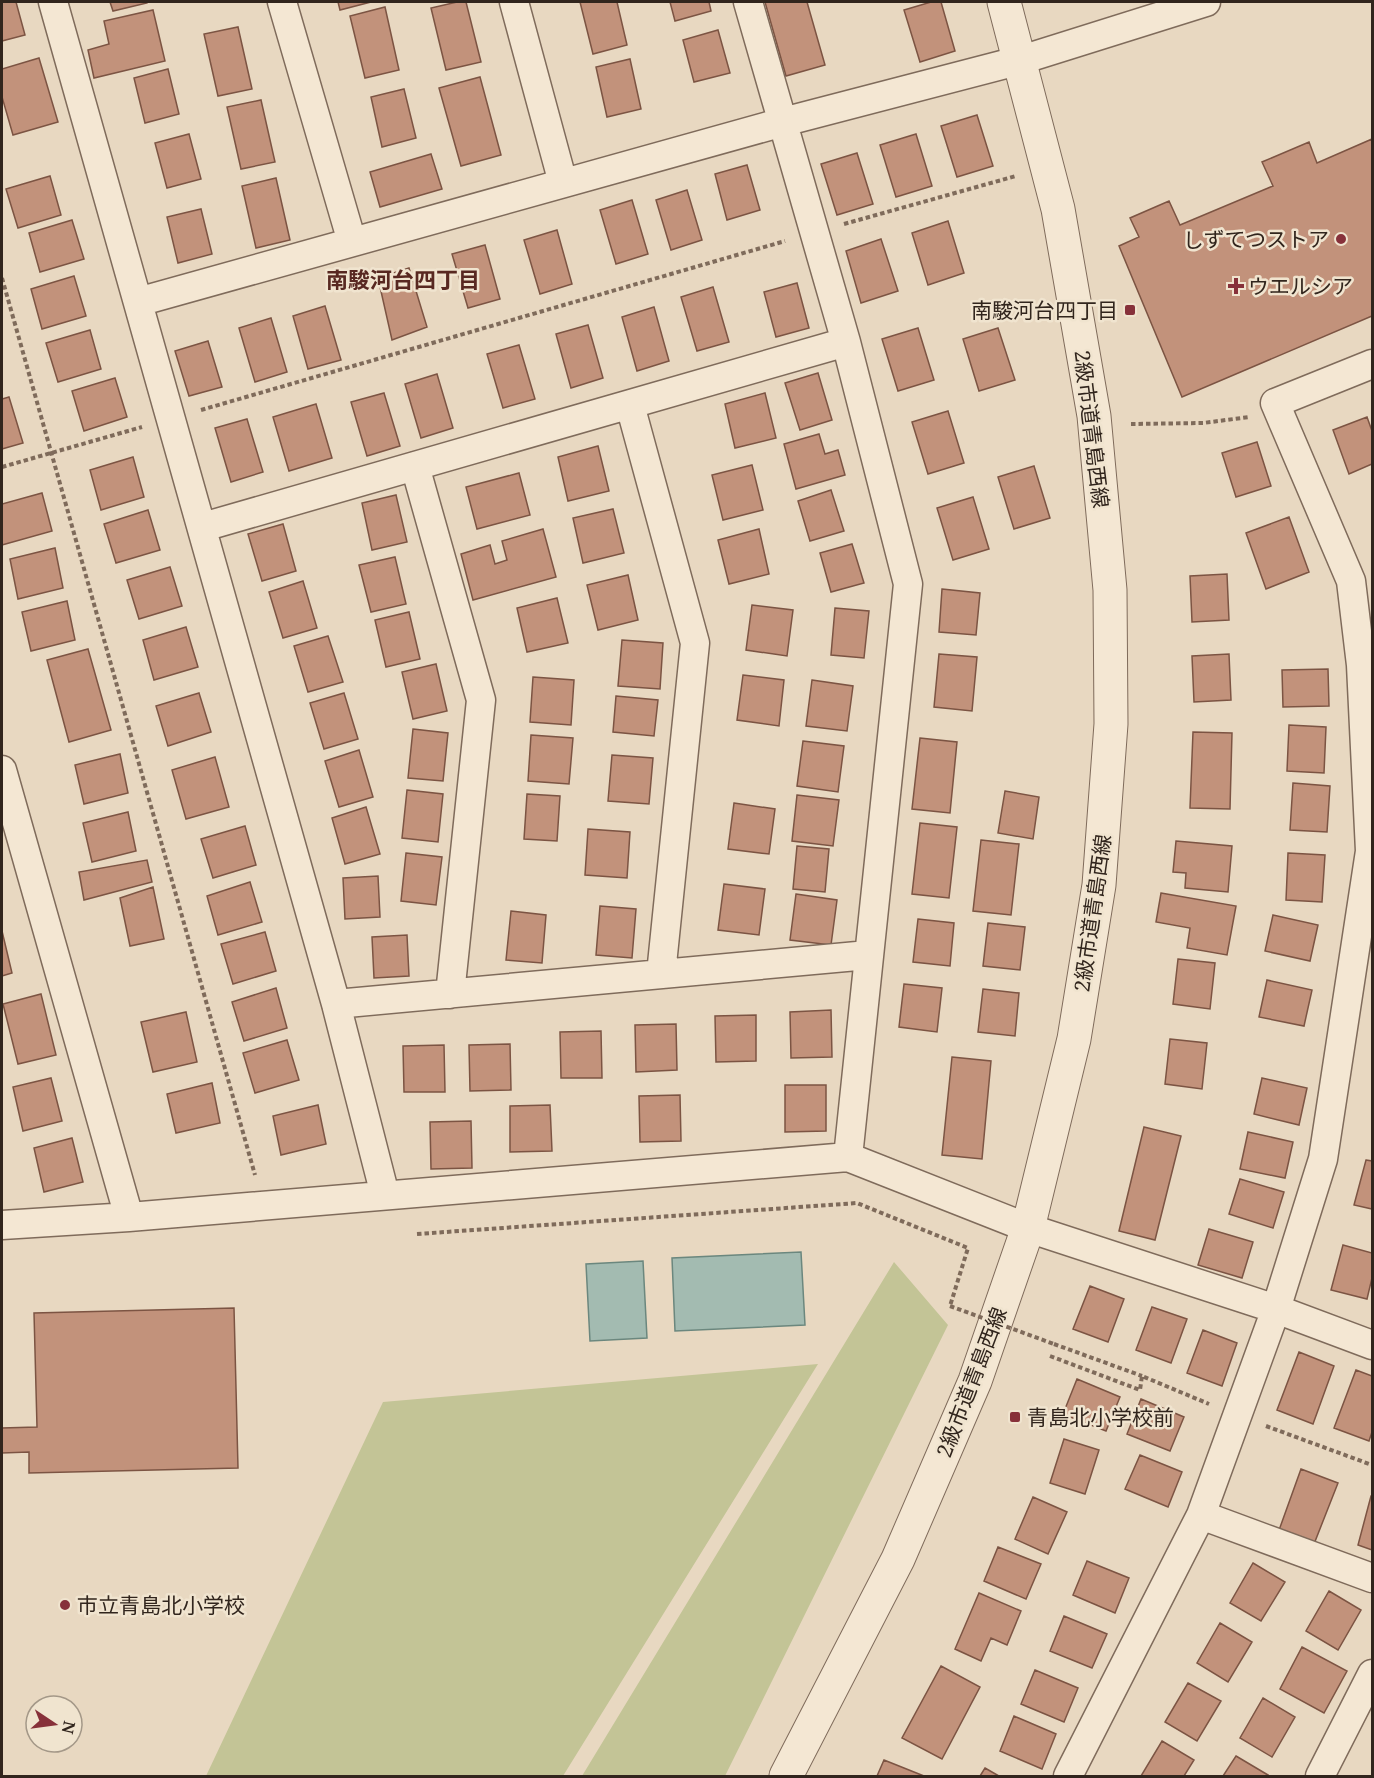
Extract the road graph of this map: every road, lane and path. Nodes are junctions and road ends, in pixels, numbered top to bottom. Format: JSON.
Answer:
{"nodes":[{"id":1,"x":53,"y":2,"type":"edge"},
{"id":2,"x":282,"y":2,"type":"edge"},
{"id":3,"x":514,"y":2,"type":"edge"},
{"id":4,"x":748,"y":2,"type":"edge"},
{"id":5,"x":1004,"y":2,"type":"edge"},
{"id":6,"x":1193,"y":4,"type":"edge"},
{"id":7,"x":1021,"y":60,"type":"junction"},
{"id":8,"x":783,"y":122,"type":"junction"},
{"id":9,"x":1047,"y":167,"type":"junction"},
{"id":10,"x":563,"y":183,"type":"junction"},
{"id":11,"x":814,"y":232,"type":"junction"},
{"id":12,"x":352,"y":242,"type":"junction"},
{"id":13,"x":2,"y":278,"type":"edge"},
{"id":14,"x":138,"y":302,"type":"junction"},
{"id":15,"x":846,"y":342,"type":"junction"},
{"id":16,"x":1372,"y":364,"type":"edge"},
{"id":17,"x":630,"y":405,"type":"junction"},
{"id":18,"x":1279,"y":412,"type":"junction"},
{"id":19,"x":172,"y":418,"type":"junction"},
{"id":20,"x":1131,"y":424,"type":"dead end"},
{"id":21,"x":51,"y":453,"type":"junction"},
{"id":22,"x":415,"y":466,"type":"junction"},
{"id":23,"x":2,"y":468,"type":"edge"},
{"id":24,"x":203,"y":527,"type":"junction"},
{"id":25,"x":2,"y":770,"type":"edge"},
{"id":26,"x":1371,"y":851,"type":"edge"},
{"id":27,"x":868,"y":955,"type":"junction"},
{"id":28,"x":661,"y":974,"type":"junction"},
{"id":29,"x":450,"y":994,"type":"junction"},
{"id":30,"x":336,"y":1004,"type":"junction"},
{"id":31,"x":848,"y":1157,"type":"junction"},
{"id":32,"x":384,"y":1195,"type":"junction"},
{"id":33,"x":263,"y":1205,"type":"junction"},
{"id":34,"x":129,"y":1217,"type":"junction"},
{"id":35,"x":2,"y":1224,"type":"edge"},
{"id":36,"x":1028,"y":1228,"type":"junction"},
{"id":37,"x":417,"y":1234,"type":"dead end"},
{"id":38,"x":1275,"y":1309,"type":"junction"},
{"id":39,"x":1372,"y":1345,"type":"edge"},
{"id":40,"x":1142,"y":1376,"type":"dead end"},
{"id":41,"x":1201,"y":1515,"type":"junction"},
{"id":42,"x":1372,"y":1578,"type":"edge"},
{"id":43,"x":1372,"y":1674,"type":"edge"},
{"id":44,"x":786,"y":1776,"type":"edge"},
{"id":45,"x":1068,"y":1776,"type":"edge"},
{"id":46,"x":1320,"y":1776,"type":"edge"}],
"edges":[{"from":1,"to":14,"type":"street"},
{"from":2,"to":12,"type":"street"},
{"from":3,"to":10,"type":"street"},
{"from":4,"to":8,"type":"street"},
{"from":5,"to":7,"type":"street","name":"2級市道青島西線"},
{"from":6,"to":7,"type":"street"},
{"from":7,"to":8,"type":"street"},
{"from":7,"to":9,"type":"street","name":"2級市道青島西線"},
{"from":8,"to":10,"type":"street"},
{"from":8,"to":11,"type":"street"},
{"from":9,"to":11,"type":"path"},
{"from":9,"to":36,"type":"street","name":"2級市道青島西線"},
{"from":10,"to":12,"type":"street"},
{"from":11,"to":15,"type":"street"},
{"from":11,"to":19,"type":"path"},
{"from":12,"to":14,"type":"street"},
{"from":13,"to":21,"type":"path"},
{"from":14,"to":19,"type":"street"},
{"from":15,"to":17,"type":"street"},
{"from":15,"to":27,"type":"street"},
{"from":16,"to":18,"type":"street"},
{"from":17,"to":22,"type":"street"},
{"from":17,"to":28,"type":"street"},
{"from":18,"to":20,"type":"path"},
{"from":18,"to":26,"type":"street"},
{"from":19,"to":21,"type":"path"},
{"from":19,"to":24,"type":"street"},
{"from":21,"to":23,"type":"path"},
{"from":21,"to":33,"type":"path"},
{"from":22,"to":24,"type":"street"},
{"from":22,"to":29,"type":"street"},
{"from":24,"to":30,"type":"street"},
{"from":25,"to":34,"type":"street"},
{"from":26,"to":38,"type":"street"},
{"from":27,"to":28,"type":"street"},
{"from":27,"to":31,"type":"street"},
{"from":28,"to":29,"type":"street"},
{"from":29,"to":30,"type":"street"},
{"from":30,"to":32,"type":"street"},
{"from":31,"to":32,"type":"street"},
{"from":31,"to":36,"type":"street"},
{"from":32,"to":33,"type":"street"},
{"from":33,"to":34,"type":"street"},
{"from":34,"to":35,"type":"street"},
{"from":36,"to":38,"type":"street"},
{"from":36,"to":44,"type":"street","name":"2級市道青島西線"},
{"from":37,"to":40,"type":"path","bridge":true},
{"from":38,"to":39,"type":"street"},
{"from":38,"to":41,"type":"street"},
{"from":41,"to":42,"type":"street"},
{"from":41,"to":45,"type":"street"},
{"from":43,"to":46,"type":"street"}]}
